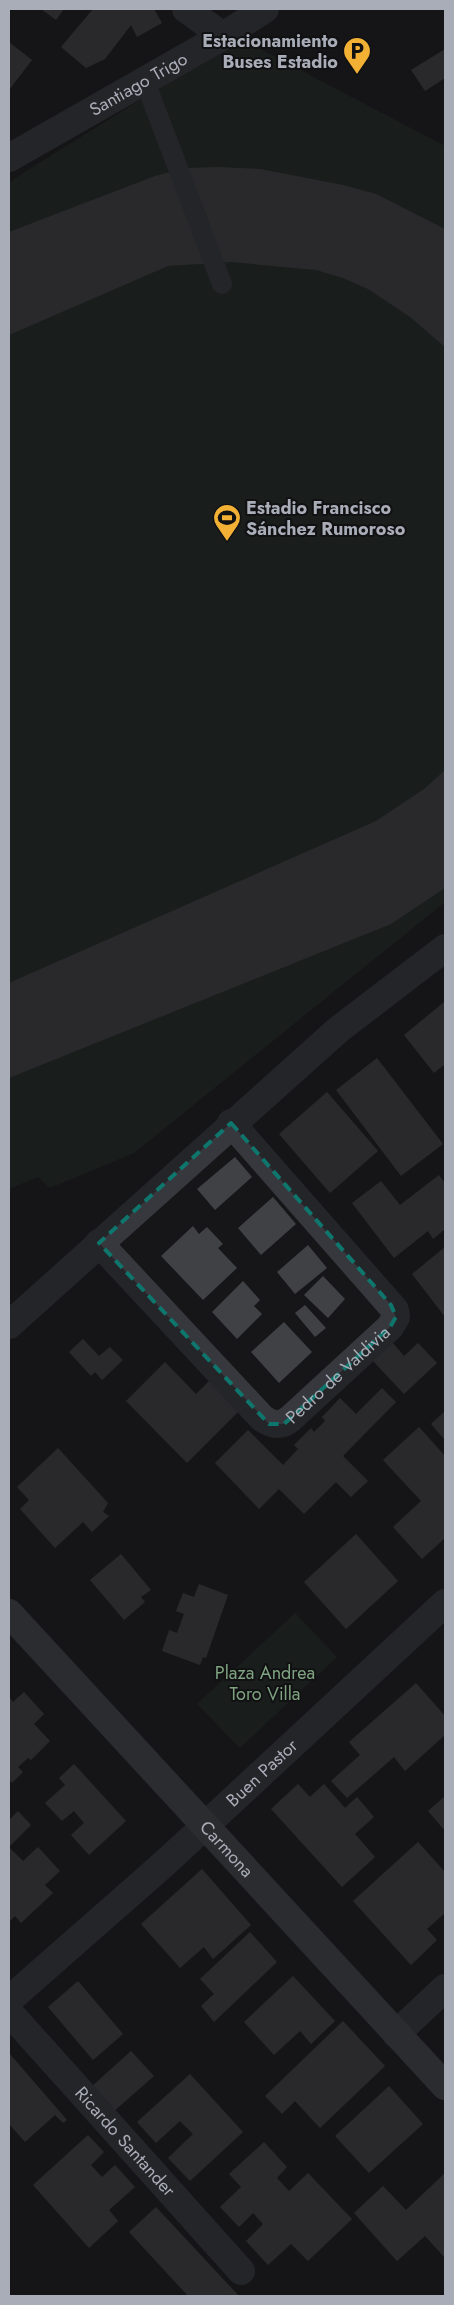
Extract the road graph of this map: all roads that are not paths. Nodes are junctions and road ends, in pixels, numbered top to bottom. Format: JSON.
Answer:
{"nodes":[{"id":1,"x":186,"y":9,"type":"edge"},
{"id":2,"x":265,"y":9,"type":"edge"},
{"id":3,"x":223,"y":36,"type":"junction"},
{"id":4,"x":144,"y":79,"type":"junction"},
{"id":5,"x":9,"y":158,"type":"edge"},
{"id":6,"x":222,"y":284,"type":"dead end"},
{"id":7,"x":445,"y":948,"type":"edge"},
{"id":8,"x":231,"y":1124,"type":"junction"},
{"id":9,"x":99,"y":1243,"type":"junction"},
{"id":10,"x":9,"y":1325,"type":"edge"},
{"id":11,"x":445,"y":1603,"type":"edge"},
{"id":12,"x":9,"y":1613,"type":"edge"},
{"id":13,"x":204,"y":1827,"type":"junction"},
{"id":14,"x":445,"y":1988,"type":"edge"},
{"id":15,"x":9,"y":2000,"type":"edge"},
{"id":16,"x":9,"y":2012,"type":"edge"},
{"id":17,"x":396,"y":2034,"type":"junction"},
{"id":18,"x":445,"y":2086,"type":"edge"},
{"id":19,"x":241,"y":2271,"type":"dead end"}],
"edges":[{"from":1,"to":3,"type":"street"},
{"from":2,"to":3,"type":"street","name":"Santiago Trigo"},
{"from":3,"to":4,"type":"street","name":"Santiago Trigo"},
{"from":4,"to":5,"type":"street","name":"Santiago Trigo"},
{"from":4,"to":6,"type":"lane"},
{"from":7,"to":8,"type":"street"},
{"from":8,"to":9,"type":"street"},
{"from":8,"to":9,"type":"street","name":"Pedro de Valdivia"},
{"from":9,"to":10,"type":"street"},
{"from":11,"to":13,"type":"street","name":"Buen Pastor"},
{"from":12,"to":13,"type":"street","name":"Carmona"},
{"from":13,"to":15,"type":"street","name":"Buen Pastor"},
{"from":13,"to":17,"type":"street","name":"Carmona"},
{"from":14,"to":17,"type":"street"},
{"from":16,"to":19,"type":"street","name":"Ricardo Santander"},
{"from":17,"to":18,"type":"street","name":"Carmona"}]}
